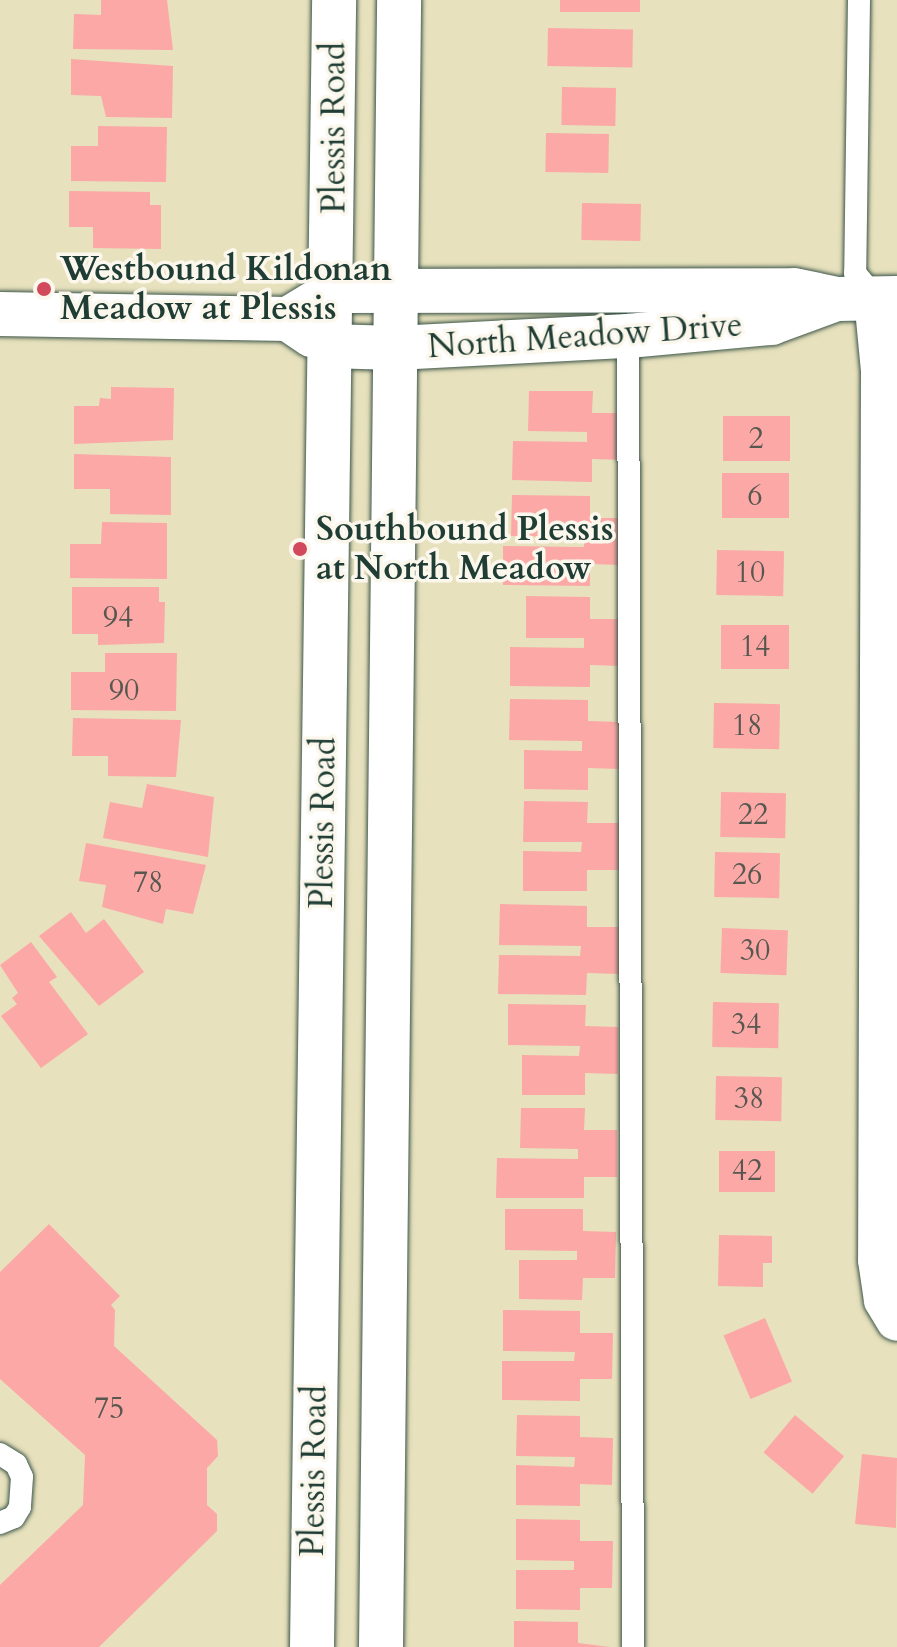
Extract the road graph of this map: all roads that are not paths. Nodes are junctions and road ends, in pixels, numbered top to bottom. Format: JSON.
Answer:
{"nodes":[{"id":1,"x":334,"y":0,"type":"edge"},
{"id":2,"x":399,"y":0,"type":"edge"},
{"id":3,"x":859,"y":0,"type":"edge"},
{"id":4,"x":334,"y":291,"type":"junction"},
{"id":5,"x":396,"y":291,"type":"junction"},
{"id":6,"x":628,"y":291,"type":"junction"},
{"id":7,"x":870,"y":298,"type":"edge"},
{"id":8,"x":0,"y":314,"type":"edge"},
{"id":9,"x":288,"y":319,"type":"junction"},
{"id":10,"x":628,"y":336,"type":"junction"},
{"id":11,"x":328,"y":346,"type":"junction"},
{"id":12,"x":396,"y":348,"type":"junction"},
{"id":13,"x":897,"y":1320,"type":"edge"},
{"id":14,"x":0,"y":1454,"type":"edge"},
{"id":15,"x":0,"y":1523,"type":"edge"},
{"id":16,"x":312,"y":1647,"type":"edge"},
{"id":17,"x":381,"y":1647,"type":"edge"},
{"id":18,"x":633,"y":1647,"type":"edge"}],
"edges":[{"from":1,"to":4,"type":"main road","name":"Plessis Road"},
{"from":2,"to":5,"type":"main road","name":"Plessis Road"},
{"from":3,"to":7,"type":"lane"},
{"from":4,"to":5,"type":"main road","name":"North Meadow Drive"},
{"from":4,"to":9,"type":"main road"},
{"from":4,"to":11,"type":"main road","name":"Plessis Road"},
{"from":5,"to":6,"type":"main road","name":"North Meadow Drive"},
{"from":5,"to":12,"type":"main road","name":"Plessis Road"},
{"from":6,"to":7,"type":"main road","name":"North Meadow Drive"},
{"from":6,"to":10,"type":"lane"},
{"from":7,"to":10,"type":"main road","name":"North Meadow Drive"},
{"from":7,"to":13,"type":"street"},
{"from":8,"to":9,"type":"main road"},
{"from":9,"to":11,"type":"main road"},
{"from":10,"to":12,"type":"main road","name":"North Meadow Drive"},
{"from":10,"to":18,"type":"lane"},
{"from":11,"to":12,"type":"main road","name":"North Meadow Drive"},
{"from":11,"to":16,"type":"main road","name":"Plessis Road"},
{"from":12,"to":17,"type":"main road","name":"Plessis Road"},
{"from":14,"to":15,"type":"lane"}]}
